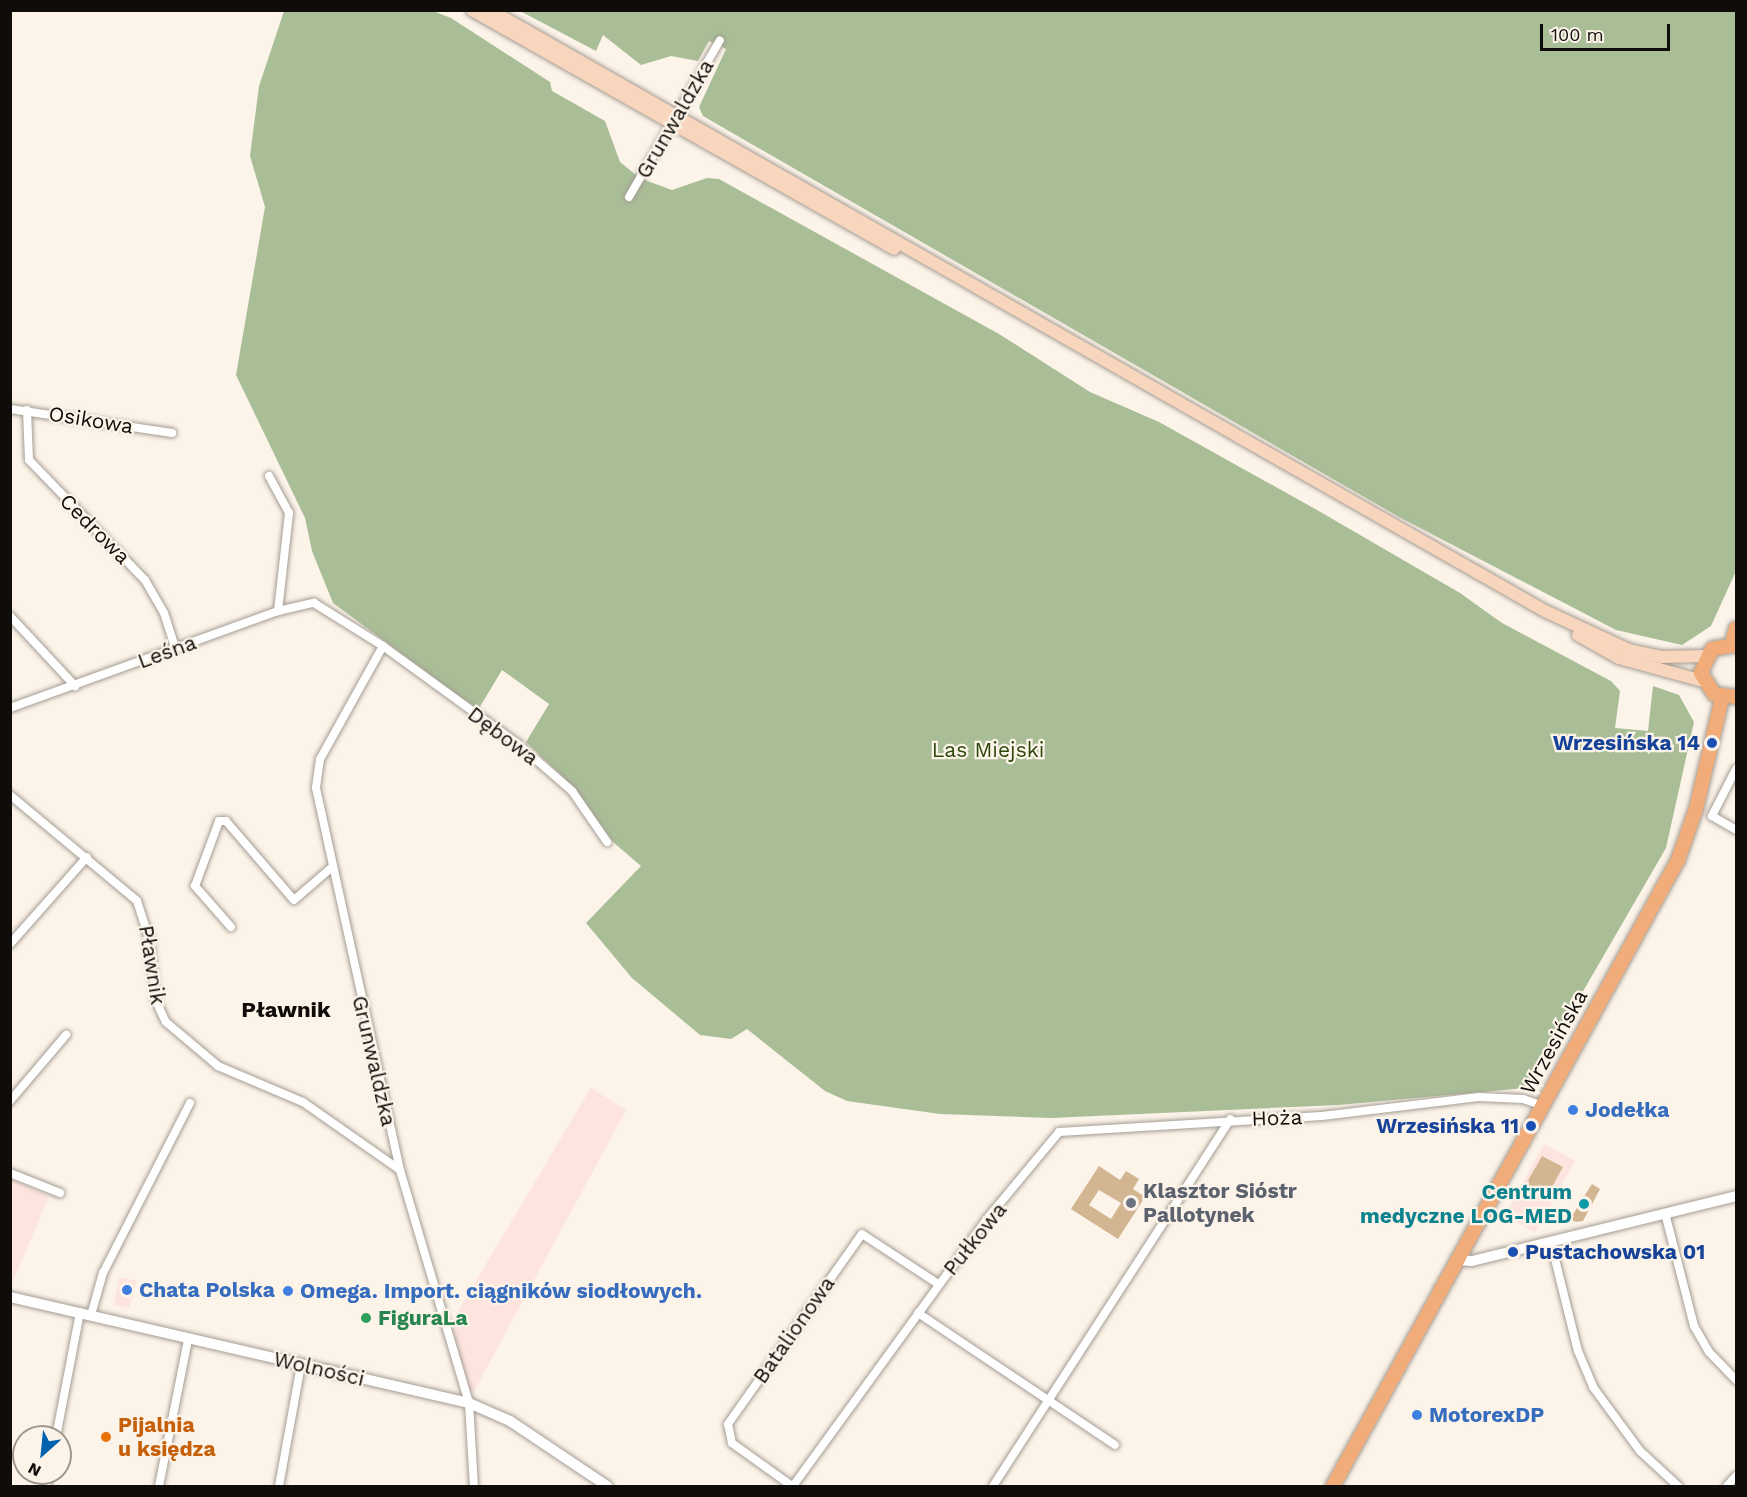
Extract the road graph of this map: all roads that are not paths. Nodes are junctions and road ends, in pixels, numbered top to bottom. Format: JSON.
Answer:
{"nodes":[{"id":1,"x":472,"y":10,"type":"edge"},
{"id":2,"x":490,"y":10,"type":"edge"},
{"id":3,"x":720,"y":40,"type":"dead end"},
{"id":4,"x":674,"y":119,"type":"junction"},
{"id":5,"x":629,"y":197,"type":"dead end"},
{"id":6,"x":10,"y":409,"type":"edge"},
{"id":7,"x":27,"y":410,"type":"junction"},
{"id":8,"x":172,"y":433,"type":"dead end"},
{"id":9,"x":269,"y":477,"type":"dead end"},
{"id":10,"x":326,"y":607,"type":"joint"},
{"id":11,"x":278,"y":611,"type":"junction"},
{"id":12,"x":1545,"y":611,"type":"junction"},
{"id":13,"x":10,"y":616,"type":"edge"},
{"id":14,"x":1737,"y":627,"type":"edge"},
{"id":15,"x":1734,"y":644,"type":"edge"},
{"id":16,"x":383,"y":646,"type":"junction"},
{"id":17,"x":176,"y":649,"type":"junction"},
{"id":18,"x":1705,"y":657,"type":"junction"},
{"id":19,"x":1703,"y":681,"type":"junction"},
{"id":20,"x":75,"y":686,"type":"junction"},
{"id":21,"x":1737,"y":697,"type":"edge"},
{"id":22,"x":1722,"y":698,"type":"junction"},
{"id":23,"x":10,"y":708,"type":"edge"},
{"id":24,"x":1737,"y":769,"type":"edge"},
{"id":25,"x":10,"y":795,"type":"edge"},
{"id":26,"x":1737,"y":830,"type":"edge"},
{"id":27,"x":607,"y":842,"type":"dead end"},
{"id":28,"x":87,"y":857,"type":"junction"},
{"id":29,"x":331,"y":868,"type":"junction"},
{"id":30,"x":231,"y":927,"type":"dead end"},
{"id":31,"x":10,"y":944,"type":"edge"},
{"id":32,"x":66,"y":1035,"type":"dead end"},
{"id":33,"x":10,"y":1101,"type":"edge"},
{"id":34,"x":189,"y":1103,"type":"dead end"},
{"id":35,"x":1543,"y":1106,"type":"junction"},
{"id":36,"x":1230,"y":1119,"type":"junction"},
{"id":37,"x":400,"y":1170,"type":"junction"},
{"id":38,"x":10,"y":1173,"type":"edge"},
{"id":39,"x":60,"y":1193,"type":"dead end"},
{"id":40,"x":1737,"y":1196,"type":"edge"},
{"id":41,"x":1665,"y":1213,"type":"junction"},
{"id":42,"x":1551,"y":1243,"type":"junction"},
{"id":43,"x":1458,"y":1260,"type":"junction"},
{"id":44,"x":938,"y":1284,"type":"junction"},
{"id":45,"x":10,"y":1297,"type":"edge"},
{"id":46,"x":80,"y":1312,"type":"junction"},
{"id":47,"x":918,"y":1313,"type":"junction"},
{"id":48,"x":91,"y":1315,"type":"junction"},
{"id":49,"x":188,"y":1339,"type":"junction"},
{"id":50,"x":301,"y":1365,"type":"junction"},
{"id":51,"x":1737,"y":1380,"type":"edge"},
{"id":52,"x":1049,"y":1400,"type":"junction"},
{"id":53,"x":468,"y":1403,"type":"junction"},
{"id":54,"x":58,"y":1425,"type":"edge"},
{"id":55,"x":1115,"y":1445,"type":"dead end"},
{"id":56,"x":1737,"y":1476,"type":"edge"},
{"id":57,"x":159,"y":1486,"type":"edge"},
{"id":58,"x":279,"y":1486,"type":"edge"},
{"id":59,"x":474,"y":1486,"type":"edge"},
{"id":60,"x":608,"y":1486,"type":"edge"},
{"id":61,"x":792,"y":1486,"type":"edge"},
{"id":62,"x":993,"y":1486,"type":"edge"},
{"id":63,"x":1333,"y":1486,"type":"edge"},
{"id":64,"x":1678,"y":1486,"type":"edge"},
{"id":65,"x":1727,"y":1486,"type":"edge"}],
"edges":[{"from":1,"to":4,"type":"main road"},
{"from":2,"to":4,"type":"main road"},
{"from":3,"to":4,"type":"street","name":"Grunwaldzka"},
{"from":4,"to":5,"type":"street","name":"Grunwaldzka"},
{"from":4,"to":12,"type":"main road"},
{"from":6,"to":7,"type":"street","name":"Osikowa"},
{"from":7,"to":8,"type":"street","name":"Osikowa"},
{"from":7,"to":17,"type":"street","name":"Cedrowa"},
{"from":9,"to":11,"type":"street"},
{"from":10,"to":11,"type":"street","name":"Leśna"},
{"from":10,"to":16,"type":"street","name":"Dębowa"},
{"from":11,"to":17,"type":"street","name":"Leśna"},
{"from":12,"to":18,"type":"main road"},
{"from":12,"to":19,"type":"main road"},
{"from":13,"to":20,"type":"street"},
{"from":14,"to":15,"type":"main road"},
{"from":15,"to":18,"type":"main road"},
{"from":16,"to":27,"type":"street","name":"Dębowa"},
{"from":16,"to":29,"type":"street","name":"Grunwaldzka"},
{"from":17,"to":20,"type":"street","name":"Leśna"},
{"from":18,"to":19,"type":"main road"},
{"from":19,"to":22,"type":"main road"},
{"from":20,"to":23,"type":"street","name":"Leśna"},
{"from":21,"to":22,"type":"main road"},
{"from":22,"to":35,"type":"main road","name":"Wrzesińska"},
{"from":24,"to":26,"type":"street"},
{"from":25,"to":28,"type":"street","name":"Pławnik"},
{"from":28,"to":31,"type":"street"},
{"from":28,"to":37,"type":"street","name":"Pławnik"},
{"from":29,"to":30,"type":"street"},
{"from":29,"to":37,"type":"street","name":"Grunwaldzka"},
{"from":32,"to":33,"type":"street"},
{"from":34,"to":48,"type":"street"},
{"from":35,"to":36,"type":"street","name":"Hoża"},
{"from":35,"to":43,"type":"main road","name":"Wrzesińska"},
{"from":36,"to":44,"type":"street","name":"Pułkowa"},
{"from":36,"to":52,"type":"street","name":"Hoża"},
{"from":37,"to":53,"type":"street","name":"Grunwaldzka"},
{"from":38,"to":39,"type":"street"},
{"from":40,"to":41,"type":"street"},
{"from":41,"to":42,"type":"street"},
{"from":41,"to":51,"type":"street"},
{"from":42,"to":43,"type":"street"},
{"from":42,"to":64,"type":"street"},
{"from":43,"to":63,"type":"main road","name":"Wrzesińska"},
{"from":44,"to":47,"type":"street","name":"Pułkowa"},
{"from":44,"to":61,"type":"street","name":"Batalionowa"},
{"from":45,"to":46,"type":"street","name":"Wolności"},
{"from":46,"to":48,"type":"street","name":"Wolności"},
{"from":46,"to":54,"type":"street"},
{"from":47,"to":52,"type":"street"},
{"from":47,"to":61,"type":"street","name":"Pułkowa"},
{"from":48,"to":49,"type":"street","name":"Wolności"},
{"from":49,"to":50,"type":"street","name":"Wolności"},
{"from":49,"to":57,"type":"street"},
{"from":50,"to":53,"type":"street","name":"Wolności"},
{"from":50,"to":58,"type":"street"},
{"from":52,"to":55,"type":"street"},
{"from":52,"to":62,"type":"street","name":"Hoża"},
{"from":53,"to":59,"type":"street","name":"Grunwaldzka"},
{"from":53,"to":60,"type":"street","name":"Wolności"},
{"from":56,"to":65,"type":"street"}]}
